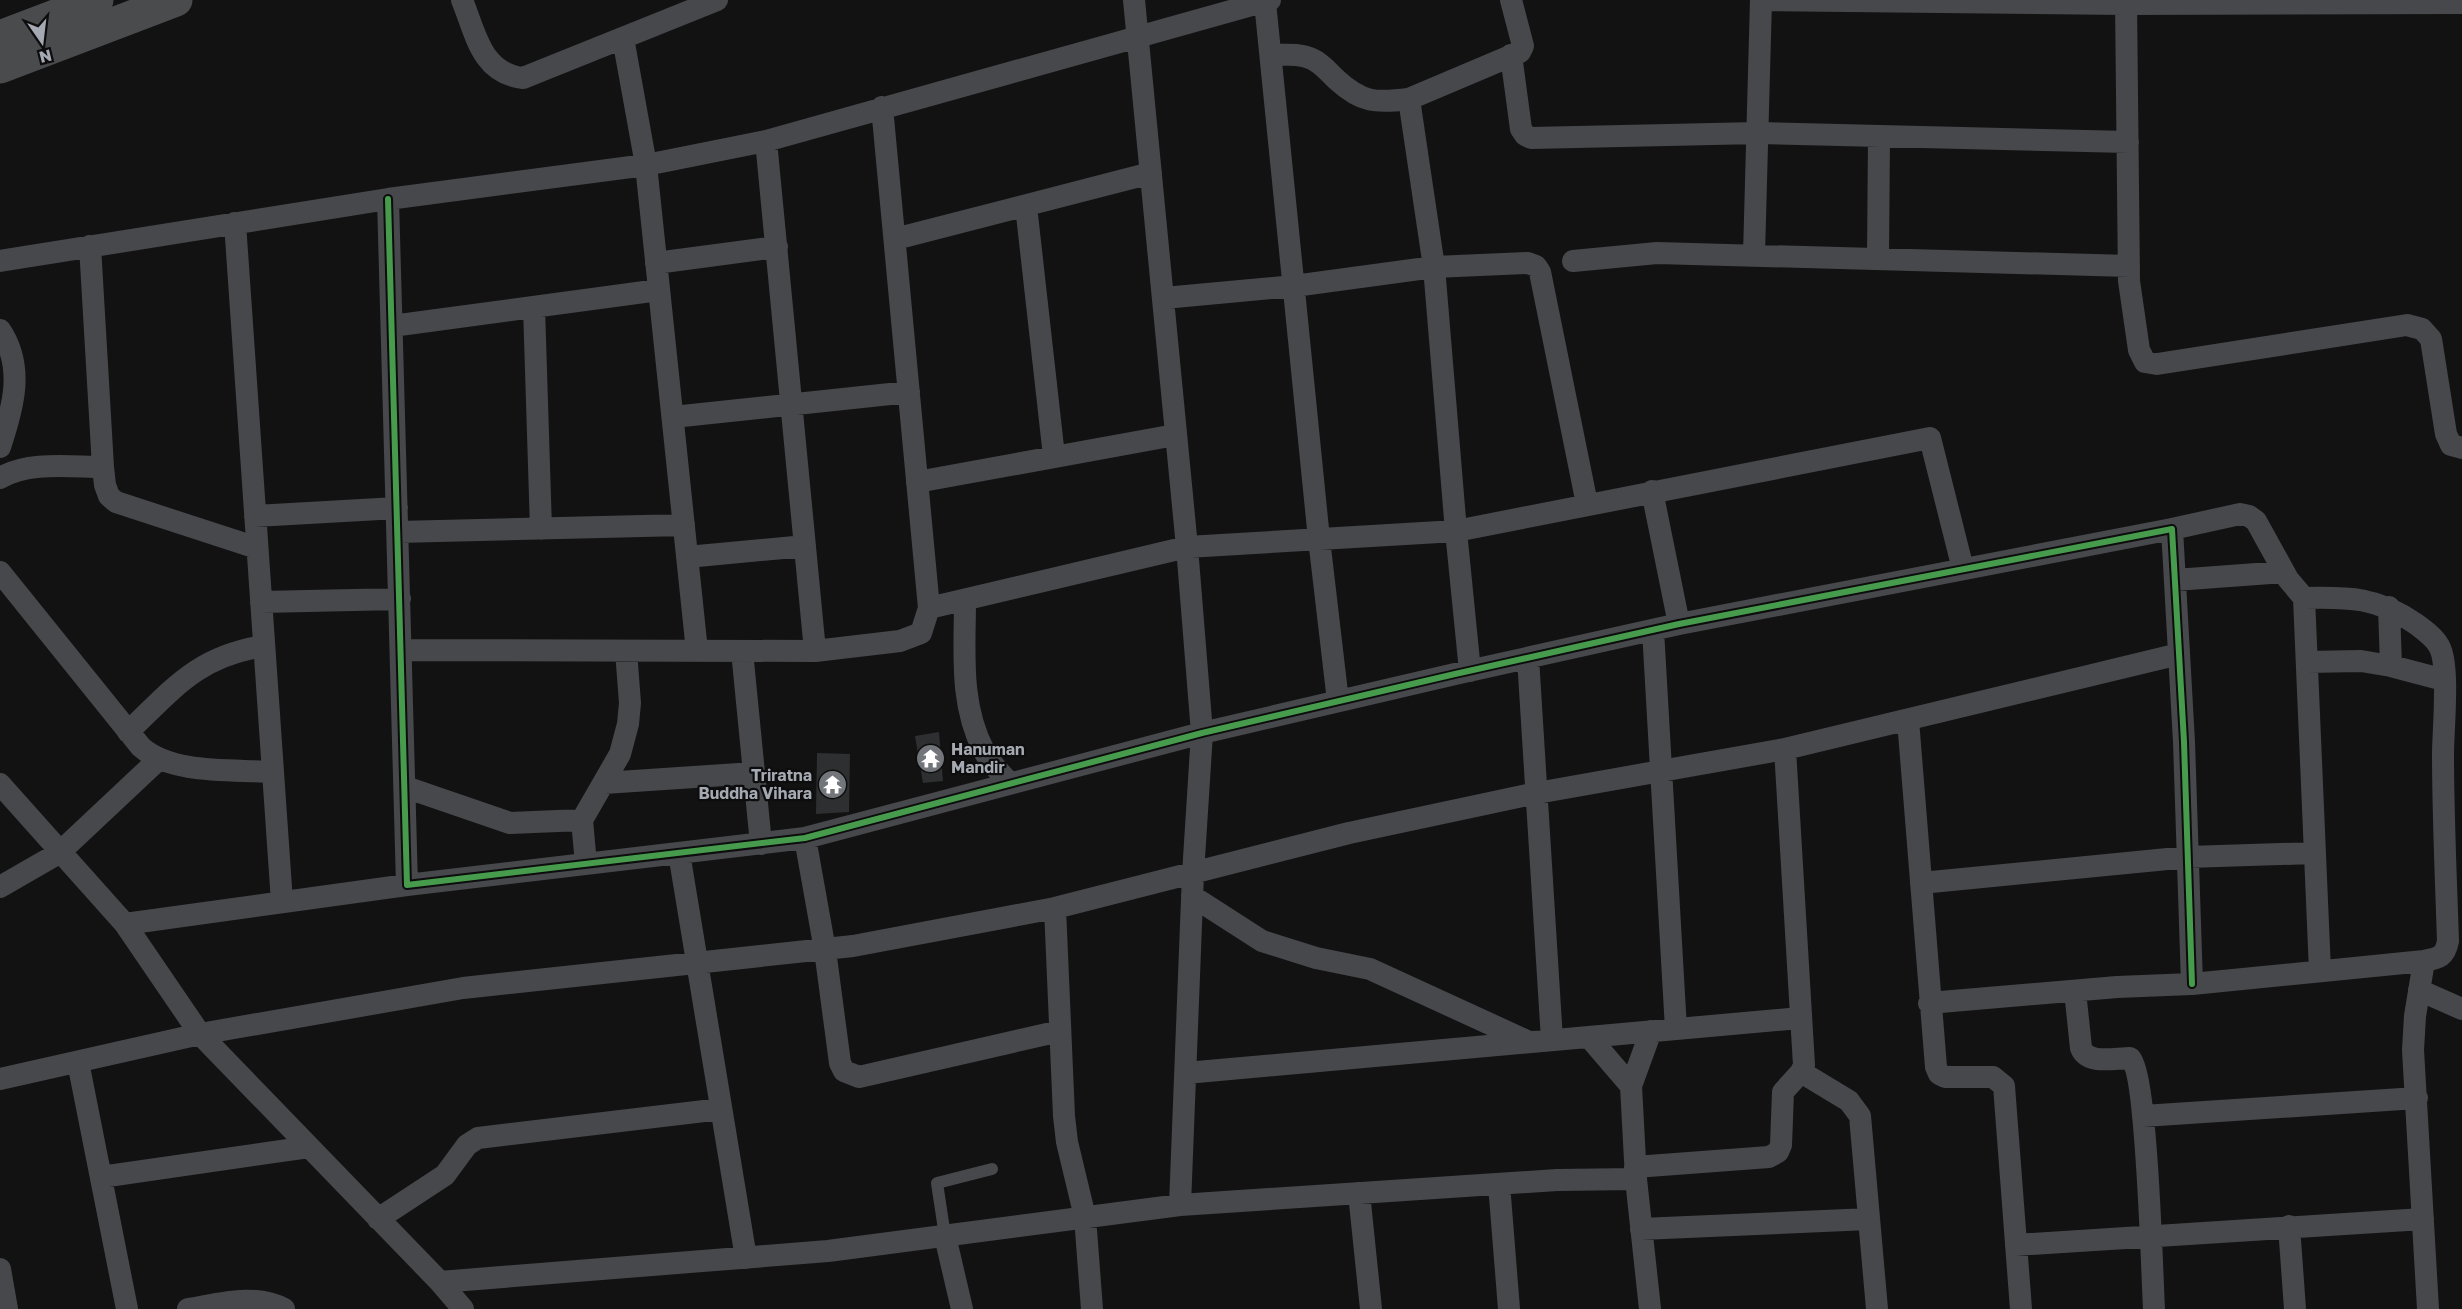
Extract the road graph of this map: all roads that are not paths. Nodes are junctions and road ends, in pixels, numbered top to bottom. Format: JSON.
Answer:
{"nodes":[{"id":1,"x":97,"y":0,"type":"edge"},
{"id":2,"x":176,"y":0,"type":"edge"},
{"id":3,"x":462,"y":0,"type":"edge"},
{"id":4,"x":717,"y":0,"type":"edge"},
{"id":5,"x":1134,"y":0,"type":"edge"},
{"id":6,"x":1511,"y":0,"type":"edge"},
{"id":7,"x":1763,"y":0,"type":"edge"},
{"id":8,"x":1267,"y":1,"type":"edge"},
{"id":9,"x":1884,"y":1,"type":"edge"},
{"id":10,"x":2005,"y":2,"type":"edge"},
{"id":11,"x":2126,"y":2,"type":"edge"},
{"id":12,"x":2343,"y":2,"type":"edge"},
{"id":13,"x":2451,"y":2,"type":"edge"},
{"id":14,"x":0,"y":37,"type":"edge"},
{"id":15,"x":623,"y":38,"type":"junction"},
{"id":16,"x":1137,"y":38,"type":"junction"},
{"id":17,"x":1271,"y":55,"type":"junction"},
{"id":18,"x":1511,"y":55,"type":"junction"},
{"id":19,"x":0,"y":67,"type":"edge"},
{"id":20,"x":1409,"y":99,"type":"junction"},
{"id":21,"x":882,"y":107,"type":"junction"},
{"id":22,"x":1758,"y":133,"type":"junction"},
{"id":23,"x":1879,"y":136,"type":"junction"},
{"id":24,"x":766,"y":141,"type":"junction"},
{"id":25,"x":2127,"y":142,"type":"junction"},
{"id":26,"x":646,"y":165,"type":"junction"},
{"id":27,"x":1151,"y":173,"type":"junction"},
{"id":28,"x":388,"y":199,"type":"junction"},
{"id":29,"x":1026,"y":206,"type":"junction"},
{"id":30,"x":235,"y":223,"type":"junction"},
{"id":31,"x":895,"y":239,"type":"junction"},
{"id":32,"x":90,"y":246,"type":"junction"},
{"id":33,"x":777,"y":247,"type":"junction"},
{"id":34,"x":1754,"y":255,"type":"junction"},
{"id":35,"x":1878,"y":259,"type":"junction"},
{"id":36,"x":0,"y":261,"type":"edge"},
{"id":37,"x":1573,"y":261,"type":"dead end"},
{"id":38,"x":656,"y":263,"type":"junction"},
{"id":39,"x":2129,"y":266,"type":"junction"},
{"id":40,"x":1434,"y":267,"type":"junction"},
{"id":41,"x":1294,"y":286,"type":"junction"},
{"id":42,"x":659,"y":290,"type":"junction"},
{"id":43,"x":1164,"y":298,"type":"junction"},
{"id":44,"x":534,"y":307,"type":"junction"},
{"id":45,"x":392,"y":326,"type":"junction"},
{"id":46,"x":0,"y":330,"type":"edge"},
{"id":47,"x":909,"y":392,"type":"junction"},
{"id":48,"x":792,"y":406,"type":"junction"},
{"id":49,"x":673,"y":417,"type":"junction"},
{"id":50,"x":1175,"y":435,"type":"junction"},
{"id":51,"x":0,"y":447,"type":"edge"},
{"id":52,"x":2462,"y":448,"type":"edge"},
{"id":53,"x":1054,"y":456,"type":"junction"},
{"id":54,"x":103,"y":467,"type":"junction"},
{"id":55,"x":0,"y":478,"type":"edge"},
{"id":56,"x":918,"y":482,"type":"junction"},
{"id":57,"x":1652,"y":491,"type":"junction"},
{"id":58,"x":1587,"y":504,"type":"junction"},
{"id":59,"x":397,"y":508,"type":"junction"},
{"id":60,"x":255,"y":516,"type":"junction"},
{"id":61,"x":684,"y":525,"type":"junction"},
{"id":62,"x":542,"y":529,"type":"junction"},
{"id":63,"x":2172,"y":529,"type":"junction"},
{"id":64,"x":1456,"y":531,"type":"junction"},
{"id":65,"x":398,"y":532,"type":"junction"},
{"id":66,"x":1319,"y":539,"type":"junction"},
{"id":67,"x":805,"y":546,"type":"junction"},
{"id":68,"x":1187,"y":547,"type":"junction"},
{"id":69,"x":257,"y":548,"type":"junction"},
{"id":70,"x":687,"y":557,"type":"junction"},
{"id":71,"x":1963,"y":569,"type":"junction"},
{"id":72,"x":0,"y":572,"type":"edge"},
{"id":73,"x":2284,"y":572,"type":"junction"},
{"id":74,"x":2175,"y":580,"type":"junction"},
{"id":75,"x":2304,"y":598,"type":"junction"},
{"id":76,"x":400,"y":599,"type":"junction"},
{"id":77,"x":965,"y":600,"type":"junction"},
{"id":78,"x":261,"y":602,"type":"junction"},
{"id":79,"x":2389,"y":607,"type":"junction"},
{"id":80,"x":929,"y":608,"type":"junction"},
{"id":81,"x":1679,"y":624,"type":"junction"},
{"id":82,"x":1653,"y":630,"type":"junction"},
{"id":83,"x":264,"y":646,"type":"junction"},
{"id":84,"x":401,"y":650,"type":"junction"},
{"id":85,"x":626,"y":651,"type":"junction"},
{"id":86,"x":697,"y":651,"type":"junction"},
{"id":87,"x":742,"y":651,"type":"junction"},
{"id":88,"x":815,"y":651,"type":"junction"},
{"id":89,"x":2179,"y":654,"type":"junction"},
{"id":90,"x":1528,"y":658,"type":"junction"},
{"id":91,"x":2307,"y":662,"type":"junction"},
{"id":92,"x":2391,"y":666,"type":"junction"},
{"id":93,"x":1470,"y":671,"type":"junction"},
{"id":94,"x":2444,"y":680,"type":"junction"},
{"id":95,"x":1338,"y":701,"type":"junction"},
{"id":96,"x":1908,"y":720,"type":"junction"},
{"id":97,"x":128,"y":732,"type":"junction"},
{"id":98,"x":1202,"y":733,"type":"junction"},
{"id":99,"x":1785,"y":749,"type":"junction"},
{"id":100,"x":2452,"y":755,"type":"edge"},
{"id":101,"x":158,"y":760,"type":"junction"},
{"id":102,"x":1663,"y":771,"type":"junction"},
{"id":103,"x":273,"y":772,"type":"junction"},
{"id":104,"x":754,"y":773,"type":"junction"},
{"id":105,"x":604,"y":783,"type":"junction"},
{"id":106,"x":0,"y":784,"type":"edge"},
{"id":107,"x":1010,"y":784,"type":"junction"},
{"id":108,"x":405,"y":788,"type":"junction"},
{"id":109,"x":1537,"y":793,"type":"junction"},
{"id":110,"x":582,"y":820,"type":"junction"},
{"id":111,"x":805,"y":838,"type":"junction"},
{"id":112,"x":761,"y":843,"type":"junction"},
{"id":113,"x":59,"y":853,"type":"junction"},
{"id":114,"x":679,"y":853,"type":"junction"},
{"id":115,"x":2314,"y":853,"type":"junction"},
{"id":116,"x":2188,"y":857,"type":"junction"},
{"id":117,"x":586,"y":864,"type":"junction"},
{"id":118,"x":1921,"y":884,"type":"junction"},
{"id":119,"x":407,"y":885,"type":"junction"},
{"id":120,"x":1193,"y":885,"type":"junction"},
{"id":121,"x":0,"y":887,"type":"edge"},
{"id":122,"x":282,"y":903,"type":"junction"},
{"id":123,"x":1055,"y":908,"type":"junction"},
{"id":124,"x":125,"y":924,"type":"junction"},
{"id":125,"x":825,"y":950,"type":"junction"},
{"id":126,"x":2424,"y":961,"type":"junction"},
{"id":127,"x":696,"y":963,"type":"junction"},
{"id":128,"x":2320,"y":971,"type":"junction"},
{"id":129,"x":2192,"y":984,"type":"junction"},
{"id":130,"x":2419,"y":990,"type":"junction"},
{"id":131,"x":2075,"y":991,"type":"junction"},
{"id":132,"x":1929,"y":1003,"type":"junction"},
{"id":133,"x":2462,"y":1009,"type":"edge"},
{"id":134,"x":1800,"y":1018,"type":"junction"},
{"id":135,"x":1676,"y":1029,"type":"junction"},
{"id":136,"x":1060,"y":1031,"type":"junction"},
{"id":137,"x":1651,"y":1031,"type":"junction"},
{"id":138,"x":200,"y":1034,"type":"junction"},
{"id":139,"x":1589,"y":1037,"type":"junction"},
{"id":140,"x":1552,"y":1040,"type":"junction"},
{"id":141,"x":1528,"y":1042,"type":"junction"},
{"id":142,"x":78,"y":1062,"type":"junction"},
{"id":143,"x":1801,"y":1072,"type":"junction"},
{"id":144,"x":1186,"y":1073,"type":"junction"},
{"id":145,"x":0,"y":1079,"type":"edge"},
{"id":146,"x":1631,"y":1086,"type":"junction"},
{"id":147,"x":2416,"y":1098,"type":"junction"},
{"id":148,"x":721,"y":1109,"type":"junction"},
{"id":149,"x":2143,"y":1116,"type":"junction"},
{"id":150,"x":309,"y":1147,"type":"junction"},
{"id":151,"x":992,"y":1169,"type":"dead end"},
{"id":152,"x":1636,"y":1173,"type":"junction"},
{"id":153,"x":101,"y":1177,"type":"junction"},
{"id":154,"x":1499,"y":1184,"type":"junction"},
{"id":155,"x":1359,"y":1193,"type":"junction"},
{"id":156,"x":1180,"y":1205,"type":"junction"},
{"id":157,"x":1085,"y":1218,"type":"junction"},
{"id":158,"x":2423,"y":1218,"type":"junction"},
{"id":159,"x":378,"y":1219,"type":"junction"},
{"id":160,"x":1869,"y":1219,"type":"junction"},
{"id":161,"x":2289,"y":1226,"type":"junction"},
{"id":162,"x":1641,"y":1229,"type":"junction"},
{"id":163,"x":2149,"y":1234,"type":"junction"},
{"id":164,"x":945,"y":1236,"type":"junction"},
{"id":165,"x":2016,"y":1245,"type":"junction"},
{"id":166,"x":746,"y":1258,"type":"junction"},
{"id":167,"x":0,"y":1269,"type":"edge"},
{"id":168,"x":440,"y":1282,"type":"junction"},
{"id":169,"x":198,"y":1308,"type":"edge"},
{"id":170,"x":7,"y":1309,"type":"edge"},
{"id":171,"x":127,"y":1309,"type":"edge"},
{"id":172,"x":284,"y":1309,"type":"edge"},
{"id":173,"x":463,"y":1309,"type":"edge"},
{"id":174,"x":962,"y":1309,"type":"edge"},
{"id":175,"x":1092,"y":1309,"type":"edge"},
{"id":176,"x":1371,"y":1309,"type":"edge"},
{"id":177,"x":1509,"y":1309,"type":"edge"},
{"id":178,"x":1650,"y":1309,"type":"edge"},
{"id":179,"x":1877,"y":1309,"type":"edge"},
{"id":180,"x":2021,"y":1309,"type":"edge"},
{"id":181,"x":2154,"y":1309,"type":"edge"},
{"id":182,"x":2295,"y":1309,"type":"edge"},
{"id":183,"x":2428,"y":1309,"type":"edge"}],
"edges":[{"from":1,"to":14,"type":"main road"},
{"from":2,"to":19,"type":"main road"},
{"from":3,"to":15,"type":"street"},
{"from":4,"to":15,"type":"street"},
{"from":5,"to":16,"type":"street"},
{"from":6,"to":18,"type":"street"},
{"from":7,"to":9,"type":"street"},
{"from":7,"to":22,"type":"street"},
{"from":8,"to":16,"type":"street"},
{"from":8,"to":17,"type":"street"},
{"from":9,"to":10,"type":"street"},
{"from":10,"to":11,"type":"street"},
{"from":11,"to":12,"type":"street"},
{"from":11,"to":25,"type":"street"},
{"from":12,"to":13,"type":"street"},
{"from":15,"to":26,"type":"street"},
{"from":16,"to":21,"type":"street"},
{"from":16,"to":27,"type":"street"},
{"from":17,"to":20,"type":"street"},
{"from":17,"to":41,"type":"street"},
{"from":18,"to":20,"type":"street"},
{"from":18,"to":22,"type":"street"},
{"from":20,"to":40,"type":"street"},
{"from":21,"to":24,"type":"street"},
{"from":21,"to":31,"type":"street"},
{"from":22,"to":23,"type":"street"},
{"from":22,"to":34,"type":"street"},
{"from":23,"to":25,"type":"street"},
{"from":23,"to":35,"type":"street"},
{"from":24,"to":26,"type":"street"},
{"from":24,"to":33,"type":"street"},
{"from":25,"to":39,"type":"street"},
{"from":26,"to":28,"type":"street"},
{"from":26,"to":38,"type":"street"},
{"from":27,"to":29,"type":"street"},
{"from":27,"to":43,"type":"street"},
{"from":28,"to":30,"type":"street"},
{"from":28,"to":45,"type":"street"},
{"from":29,"to":31,"type":"street"},
{"from":29,"to":53,"type":"street"},
{"from":30,"to":32,"type":"street"},
{"from":30,"to":60,"type":"street"},
{"from":31,"to":47,"type":"street"},
{"from":32,"to":36,"type":"street"},
{"from":32,"to":54,"type":"street"},
{"from":33,"to":38,"type":"street"},
{"from":33,"to":48,"type":"street"},
{"from":34,"to":35,"type":"street"},
{"from":34,"to":37,"type":"street"},
{"from":35,"to":39,"type":"street"},
{"from":38,"to":42,"type":"street"},
{"from":39,"to":52,"type":"street"},
{"from":40,"to":41,"type":"street"},
{"from":40,"to":58,"type":"street"},
{"from":40,"to":64,"type":"street"},
{"from":41,"to":43,"type":"street"},
{"from":41,"to":66,"type":"street"},
{"from":42,"to":44,"type":"street"},
{"from":42,"to":49,"type":"street"},
{"from":43,"to":50,"type":"street"},
{"from":44,"to":45,"type":"street"},
{"from":44,"to":62,"type":"street"},
{"from":45,"to":59,"type":"street"},
{"from":46,"to":51,"type":"street"},
{"from":47,"to":48,"type":"street"},
{"from":47,"to":56,"type":"street"},
{"from":48,"to":49,"type":"street"},
{"from":48,"to":67,"type":"street"},
{"from":49,"to":61,"type":"street"},
{"from":50,"to":53,"type":"street"},
{"from":50,"to":68,"type":"street"},
{"from":53,"to":56,"type":"street"},
{"from":54,"to":55,"type":"street"},
{"from":54,"to":69,"type":"street"},
{"from":56,"to":80,"type":"street"},
{"from":57,"to":58,"type":"street"},
{"from":57,"to":71,"type":"street"},
{"from":57,"to":81,"type":"street"},
{"from":58,"to":64,"type":"street"},
{"from":59,"to":60,"type":"street"},
{"from":59,"to":65,"type":"street"},
{"from":60,"to":69,"type":"street"},
{"from":61,"to":62,"type":"street"},
{"from":61,"to":70,"type":"street"},
{"from":62,"to":65,"type":"street"},
{"from":63,"to":71,"type":"street"},
{"from":63,"to":73,"type":"street"},
{"from":63,"to":74,"type":"street"},
{"from":64,"to":66,"type":"street"},
{"from":64,"to":93,"type":"street"},
{"from":65,"to":76,"type":"street"},
{"from":66,"to":68,"type":"street"},
{"from":66,"to":95,"type":"street"},
{"from":67,"to":70,"type":"street"},
{"from":67,"to":88,"type":"street"},
{"from":68,"to":77,"type":"street"},
{"from":68,"to":98,"type":"street"},
{"from":69,"to":78,"type":"street"},
{"from":70,"to":86,"type":"street"},
{"from":71,"to":81,"type":"street"},
{"from":72,"to":97,"type":"street"},
{"from":73,"to":74,"type":"street"},
{"from":73,"to":75,"type":"street"},
{"from":74,"to":89,"type":"street"},
{"from":75,"to":79,"type":"street"},
{"from":75,"to":91,"type":"street"},
{"from":76,"to":78,"type":"street"},
{"from":76,"to":84,"type":"street"},
{"from":77,"to":80,"type":"street"},
{"from":77,"to":107,"type":"street"},
{"from":78,"to":83,"type":"street"},
{"from":79,"to":92,"type":"street"},
{"from":79,"to":94,"type":"street"},
{"from":80,"to":88,"type":"street"},
{"from":81,"to":82,"type":"street"},
{"from":82,"to":90,"type":"street"},
{"from":82,"to":102,"type":"street"},
{"from":83,"to":97,"type":"street"},
{"from":83,"to":103,"type":"street"},
{"from":84,"to":85,"type":"street"},
{"from":84,"to":108,"type":"street"},
{"from":85,"to":86,"type":"street"},
{"from":85,"to":105,"type":"street"},
{"from":86,"to":87,"type":"street"},
{"from":87,"to":88,"type":"street"},
{"from":87,"to":104,"type":"street"},
{"from":89,"to":96,"type":"street"},
{"from":89,"to":116,"type":"street"},
{"from":90,"to":93,"type":"street"},
{"from":90,"to":109,"type":"street"},
{"from":91,"to":92,"type":"street"},
{"from":91,"to":115,"type":"street"},
{"from":92,"to":94,"type":"street"},
{"from":93,"to":95,"type":"street"},
{"from":94,"to":100,"type":"street"},
{"from":95,"to":98,"type":"street"},
{"from":96,"to":99,"type":"street"},
{"from":96,"to":118,"type":"street"},
{"from":97,"to":101,"type":"street"},
{"from":98,"to":107,"type":"street"},
{"from":98,"to":120,"type":"street"},
{"from":99,"to":102,"type":"street"},
{"from":99,"to":134,"type":"street"},
{"from":100,"to":126,"type":"street"},
{"from":101,"to":103,"type":"street"},
{"from":101,"to":113,"type":"street"},
{"from":102,"to":109,"type":"street"},
{"from":102,"to":135,"type":"street"},
{"from":103,"to":122,"type":"street"},
{"from":104,"to":105,"type":"street"},
{"from":104,"to":112,"type":"street"},
{"from":105,"to":110,"type":"street"},
{"from":106,"to":113,"type":"street"},
{"from":107,"to":111,"type":"street"},
{"from":108,"to":110,"type":"street"},
{"from":108,"to":119,"type":"street"},
{"from":109,"to":120,"type":"street"},
{"from":109,"to":140,"type":"street"},
{"from":110,"to":117,"type":"street"},
{"from":111,"to":112,"type":"street"},
{"from":111,"to":125,"type":"street"},
{"from":112,"to":114,"type":"street"},
{"from":113,"to":121,"type":"street"},
{"from":113,"to":124,"type":"street"},
{"from":114,"to":117,"type":"street"},
{"from":114,"to":127,"type":"street"},
{"from":115,"to":116,"type":"street"},
{"from":115,"to":128,"type":"street"},
{"from":116,"to":118,"type":"street"},
{"from":116,"to":129,"type":"street"},
{"from":117,"to":119,"type":"street"},
{"from":118,"to":132,"type":"street"},
{"from":119,"to":122,"type":"street"},
{"from":120,"to":123,"type":"street"},
{"from":120,"to":141,"type":"street"},
{"from":120,"to":144,"type":"street"},
{"from":122,"to":124,"type":"street"},
{"from":123,"to":125,"type":"street"},
{"from":123,"to":136,"type":"street"},
{"from":124,"to":138,"type":"street"},
{"from":125,"to":127,"type":"street"},
{"from":125,"to":136,"type":"street"},
{"from":126,"to":128,"type":"street"},
{"from":126,"to":130,"type":"street"},
{"from":127,"to":138,"type":"street"},
{"from":127,"to":148,"type":"street"},
{"from":128,"to":129,"type":"street"},
{"from":129,"to":131,"type":"street"},
{"from":130,"to":133,"type":"street"},
{"from":130,"to":147,"type":"street"},
{"from":131,"to":132,"type":"street"},
{"from":131,"to":149,"type":"street"},
{"from":132,"to":165,"type":"street"},
{"from":134,"to":135,"type":"street"},
{"from":134,"to":143,"type":"street"},
{"from":135,"to":137,"type":"street"},
{"from":136,"to":157,"type":"street"},
{"from":137,"to":139,"type":"street"},
{"from":137,"to":146,"type":"street"},
{"from":138,"to":142,"type":"street"},
{"from":138,"to":150,"type":"street"},
{"from":139,"to":140,"type":"street"},
{"from":139,"to":146,"type":"street"},
{"from":140,"to":141,"type":"street"},
{"from":141,"to":144,"type":"street"},
{"from":142,"to":145,"type":"street"},
{"from":142,"to":153,"type":"street"},
{"from":143,"to":152,"type":"street"},
{"from":143,"to":160,"type":"street"},
{"from":144,"to":156,"type":"street"},
{"from":146,"to":152,"type":"street"},
{"from":147,"to":149,"type":"street"},
{"from":147,"to":158,"type":"street"},
{"from":148,"to":159,"type":"street"},
{"from":148,"to":166,"type":"street"},
{"from":149,"to":163,"type":"street"},
{"from":150,"to":153,"type":"street"},
{"from":150,"to":159,"type":"street"},
{"from":151,"to":164,"type":"lane"},
{"from":152,"to":154,"type":"street"},
{"from":152,"to":162,"type":"street"},
{"from":153,"to":171,"type":"street"},
{"from":154,"to":155,"type":"street"},
{"from":154,"to":177,"type":"street"},
{"from":155,"to":156,"type":"street"},
{"from":155,"to":176,"type":"street"},
{"from":156,"to":157,"type":"street"},
{"from":157,"to":164,"type":"street"},
{"from":157,"to":175,"type":"street"},
{"from":158,"to":161,"type":"street"},
{"from":158,"to":183,"type":"street"},
{"from":159,"to":168,"type":"street"},
{"from":160,"to":162,"type":"street"},
{"from":160,"to":179,"type":"street"},
{"from":161,"to":163,"type":"street"},
{"from":161,"to":182,"type":"street"},
{"from":162,"to":178,"type":"street"},
{"from":163,"to":165,"type":"street"},
{"from":163,"to":181,"type":"street"},
{"from":164,"to":166,"type":"street"},
{"from":164,"to":174,"type":"street"},
{"from":165,"to":180,"type":"street"},
{"from":166,"to":168,"type":"street"},
{"from":167,"to":170,"type":"street"},
{"from":168,"to":173,"type":"street"},
{"from":169,"to":172,"type":"street"}]}
